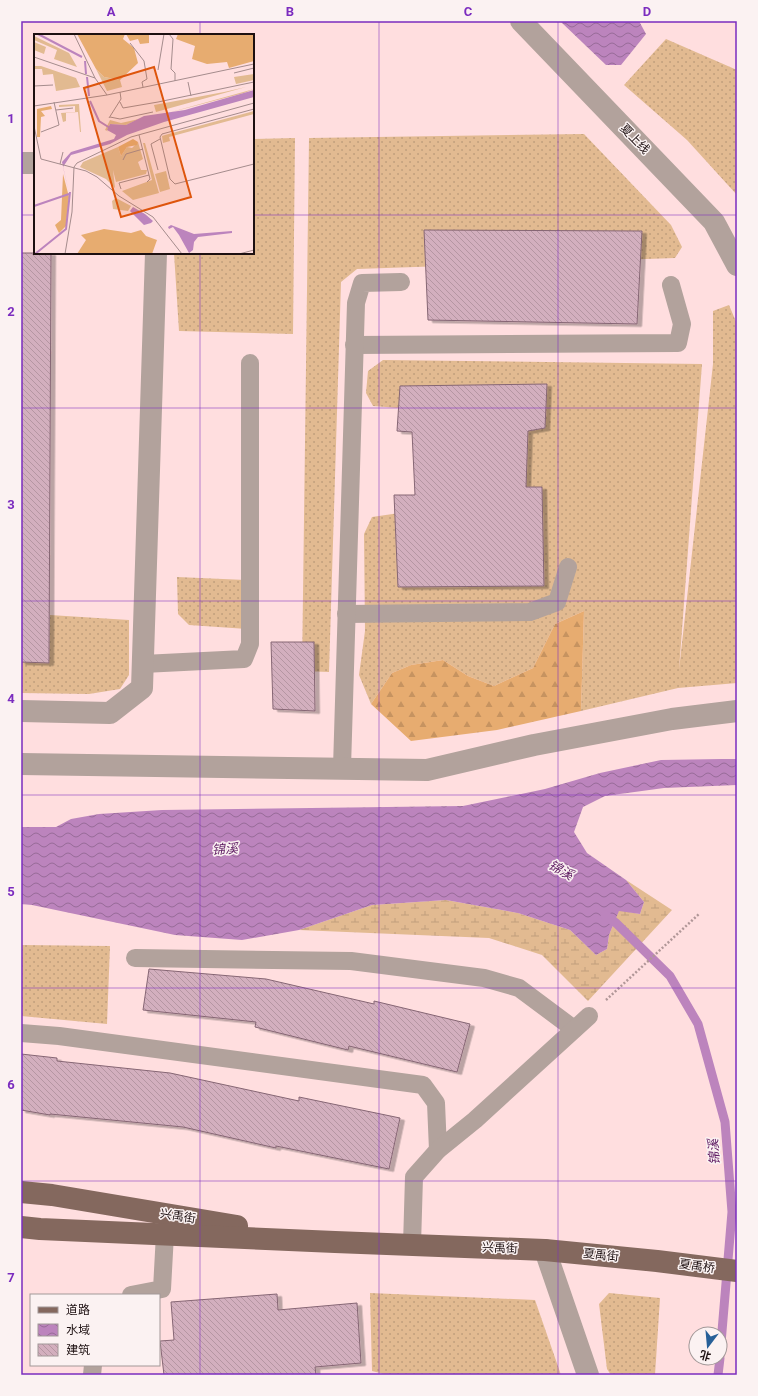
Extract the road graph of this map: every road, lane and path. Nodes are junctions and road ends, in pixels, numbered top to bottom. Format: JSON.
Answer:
{"nodes":[{"id":1,"x":521,"y":21,"type":"edge"},
{"id":2,"x":21,"y":163,"type":"edge"},
{"id":3,"x":34,"y":164,"type":"edge"},
{"id":4,"x":156,"y":254,"type":"edge"},
{"id":5,"x":737,"y":265,"type":"edge"},
{"id":6,"x":401,"y":282,"type":"dead end"},
{"id":7,"x":671,"y":285,"type":"dead end"},
{"id":8,"x":354,"y":345,"type":"junction"},
{"id":9,"x":250,"y":363,"type":"dead end"},
{"id":10,"x":568,"y":567,"type":"dead end"},
{"id":11,"x":346,"y":614,"type":"junction"},
{"id":12,"x":143,"y":664,"type":"junction"},
{"id":13,"x":21,"y":711,"type":"edge"},
{"id":14,"x":737,"y":711,"type":"edge"},
{"id":15,"x":21,"y":764,"type":"edge"},
{"id":16,"x":342,"y":768,"type":"junction"},
{"id":17,"x":699,"y":914,"type":"dead end"},
{"id":18,"x":135,"y":958,"type":"dead end"},
{"id":19,"x":589,"y":1016,"type":"joint"},
{"id":20,"x":574,"y":1029,"type":"junction"},
{"id":21,"x":21,"y":1033,"type":"edge"},
{"id":22,"x":438,"y":1150,"type":"junction"},
{"id":23,"x":21,"y":1192,"type":"edge"},
{"id":24,"x":21,"y":1227,"type":"edge"},
{"id":25,"x":165,"y":1234,"type":"junction"},
{"id":26,"x":335,"y":1242,"type":"junction"},
{"id":27,"x":412,"y":1245,"type":"junction"},
{"id":28,"x":546,"y":1250,"type":"junction"},
{"id":29,"x":657,"y":1261,"type":"joint"},
{"id":30,"x":737,"y":1271,"type":"edge"},
{"id":31,"x":136,"y":1294,"type":"edge"},
{"id":32,"x":588,"y":1375,"type":"edge"}],
"edges":[{"from":1,"to":5,"type":"street","name":"夏上线"},
{"from":2,"to":3,"type":"street"},
{"from":4,"to":12,"type":"street"},
{"from":6,"to":8,"type":"lane"},
{"from":7,"to":8,"type":"lane"},
{"from":8,"to":11,"type":"lane"},
{"from":9,"to":12,"type":"lane"},
{"from":10,"to":11,"type":"lane"},
{"from":11,"to":16,"type":"lane"},
{"from":12,"to":13,"type":"street"},
{"from":14,"to":16,"type":"street"},
{"from":15,"to":16,"type":"street"},
{"from":17,"to":19,"type":"path"},
{"from":18,"to":20,"type":"lane"},
{"from":19,"to":20,"type":"lane"},
{"from":20,"to":22,"type":"lane"},
{"from":21,"to":22,"type":"lane"},
{"from":22,"to":27,"type":"lane"},
{"from":23,"to":26,"type":"main road","name":"兴禹街"},
{"from":24,"to":25,"type":"main road","name":"兴禹街"},
{"from":25,"to":26,"type":"main road","name":"兴禹街"},
{"from":25,"to":31,"type":"lane"},
{"from":26,"to":27,"type":"main road","name":"兴禹街"},
{"from":27,"to":28,"type":"main road","name":"兴禹街"},
{"from":28,"to":29,"type":"main road","name":"夏禹街"},
{"from":28,"to":32,"type":"street"},
{"from":29,"to":30,"type":"main road","name":"夏禹桥"}]}
